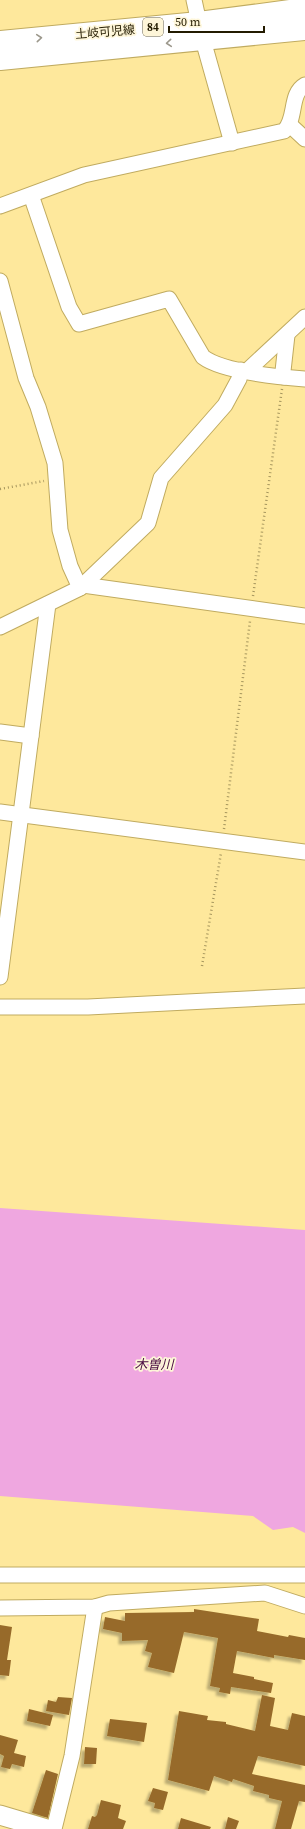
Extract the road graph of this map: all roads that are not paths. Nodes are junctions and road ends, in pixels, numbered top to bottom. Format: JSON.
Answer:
{"nodes":[{"id":1,"x":194,"y":0,"type":"edge"},
{"id":2,"x":305,"y":10,"type":"edge"},
{"id":3,"x":305,"y":29,"type":"edge"},
{"id":4,"x":201,"y":31,"type":"junction"},
{"id":5,"x":0,"y":42,"type":"edge"},
{"id":6,"x":0,"y":58,"type":"edge"},
{"id":7,"x":305,"y":85,"type":"edge"},
{"id":8,"x":290,"y":125,"type":"junction"},
{"id":9,"x":305,"y":139,"type":"edge"},
{"id":10,"x":232,"y":143,"type":"junction"},
{"id":11,"x":31,"y":194,"type":"junction"},
{"id":12,"x":0,"y":206,"type":"edge"},
{"id":13,"x":0,"y":281,"type":"edge"},
{"id":14,"x":305,"y":317,"type":"edge"},
{"id":15,"x":287,"y":335,"type":"junction"},
{"id":16,"x":244,"y":370,"type":"junction"},
{"id":17,"x":284,"y":377,"type":"junction"},
{"id":18,"x":305,"y":379,"type":"edge"},
{"id":19,"x":82,"y":587,"type":"junction"},
{"id":20,"x":48,"y":604,"type":"junction"},
{"id":21,"x":305,"y":616,"type":"edge"},
{"id":22,"x":0,"y":626,"type":"edge"},
{"id":23,"x":0,"y":732,"type":"edge"},
{"id":24,"x":31,"y":736,"type":"junction"},
{"id":25,"x":0,"y":812,"type":"edge"},
{"id":26,"x":21,"y":815,"type":"junction"},
{"id":27,"x":305,"y":852,"type":"edge"},
{"id":28,"x":5,"y":898,"type":"edge"},
{"id":29,"x":0,"y":977,"type":"edge"},
{"id":30,"x":305,"y":996,"type":"edge"},
{"id":31,"x":0,"y":1007,"type":"edge"},
{"id":32,"x":0,"y":1575,"type":"edge"},
{"id":33,"x":305,"y":1575,"type":"edge"},
{"id":34,"x":305,"y":1606,"type":"edge"},
{"id":35,"x":0,"y":1608,"type":"edge"},
{"id":36,"x":95,"y":1608,"type":"junction"},
{"id":37,"x":0,"y":1816,"type":"edge"},
{"id":38,"x":47,"y":1829,"type":"edge"},
{"id":39,"x":54,"y":1829,"type":"edge"}],
"edges":[{"from":1,"to":4,"type":"street"},
{"from":2,"to":4,"type":"main road","name":"土岐可児線","number":"84"},
{"from":3,"to":4,"type":"main road","name":"土岐可児線","number":"84"},
{"from":5,"to":4,"type":"main road","name":"土岐可児線","number":"84","one_way":true},
{"from":4,"to":6,"type":"main road","name":"土岐可児線","number":"84","one_way":true},
{"from":4,"to":10,"type":"street"},
{"from":7,"to":8,"type":"street"},
{"from":8,"to":9,"type":"street"},
{"from":8,"to":10,"type":"street"},
{"from":10,"to":11,"type":"street"},
{"from":11,"to":12,"type":"street"},
{"from":11,"to":16,"type":"street"},
{"from":13,"to":19,"type":"street"},
{"from":14,"to":15,"type":"street"},
{"from":15,"to":16,"type":"street"},
{"from":15,"to":17,"type":"street"},
{"from":16,"to":17,"type":"street"},
{"from":16,"to":19,"type":"street"},
{"from":17,"to":18,"type":"street"},
{"from":19,"to":20,"type":"street"},
{"from":19,"to":21,"type":"street"},
{"from":20,"to":22,"type":"street"},
{"from":20,"to":24,"type":"street"},
{"from":23,"to":24,"type":"street"},
{"from":24,"to":26,"type":"street"},
{"from":25,"to":26,"type":"street"},
{"from":26,"to":27,"type":"street"},
{"from":26,"to":28,"type":"street"},
{"from":28,"to":29,"type":"street"},
{"from":30,"to":31,"type":"street"},
{"from":32,"to":33,"type":"street"},
{"from":34,"to":36,"type":"street"},
{"from":35,"to":36,"type":"street"},
{"from":36,"to":39,"type":"street"},
{"from":37,"to":38,"type":"street"}]}
